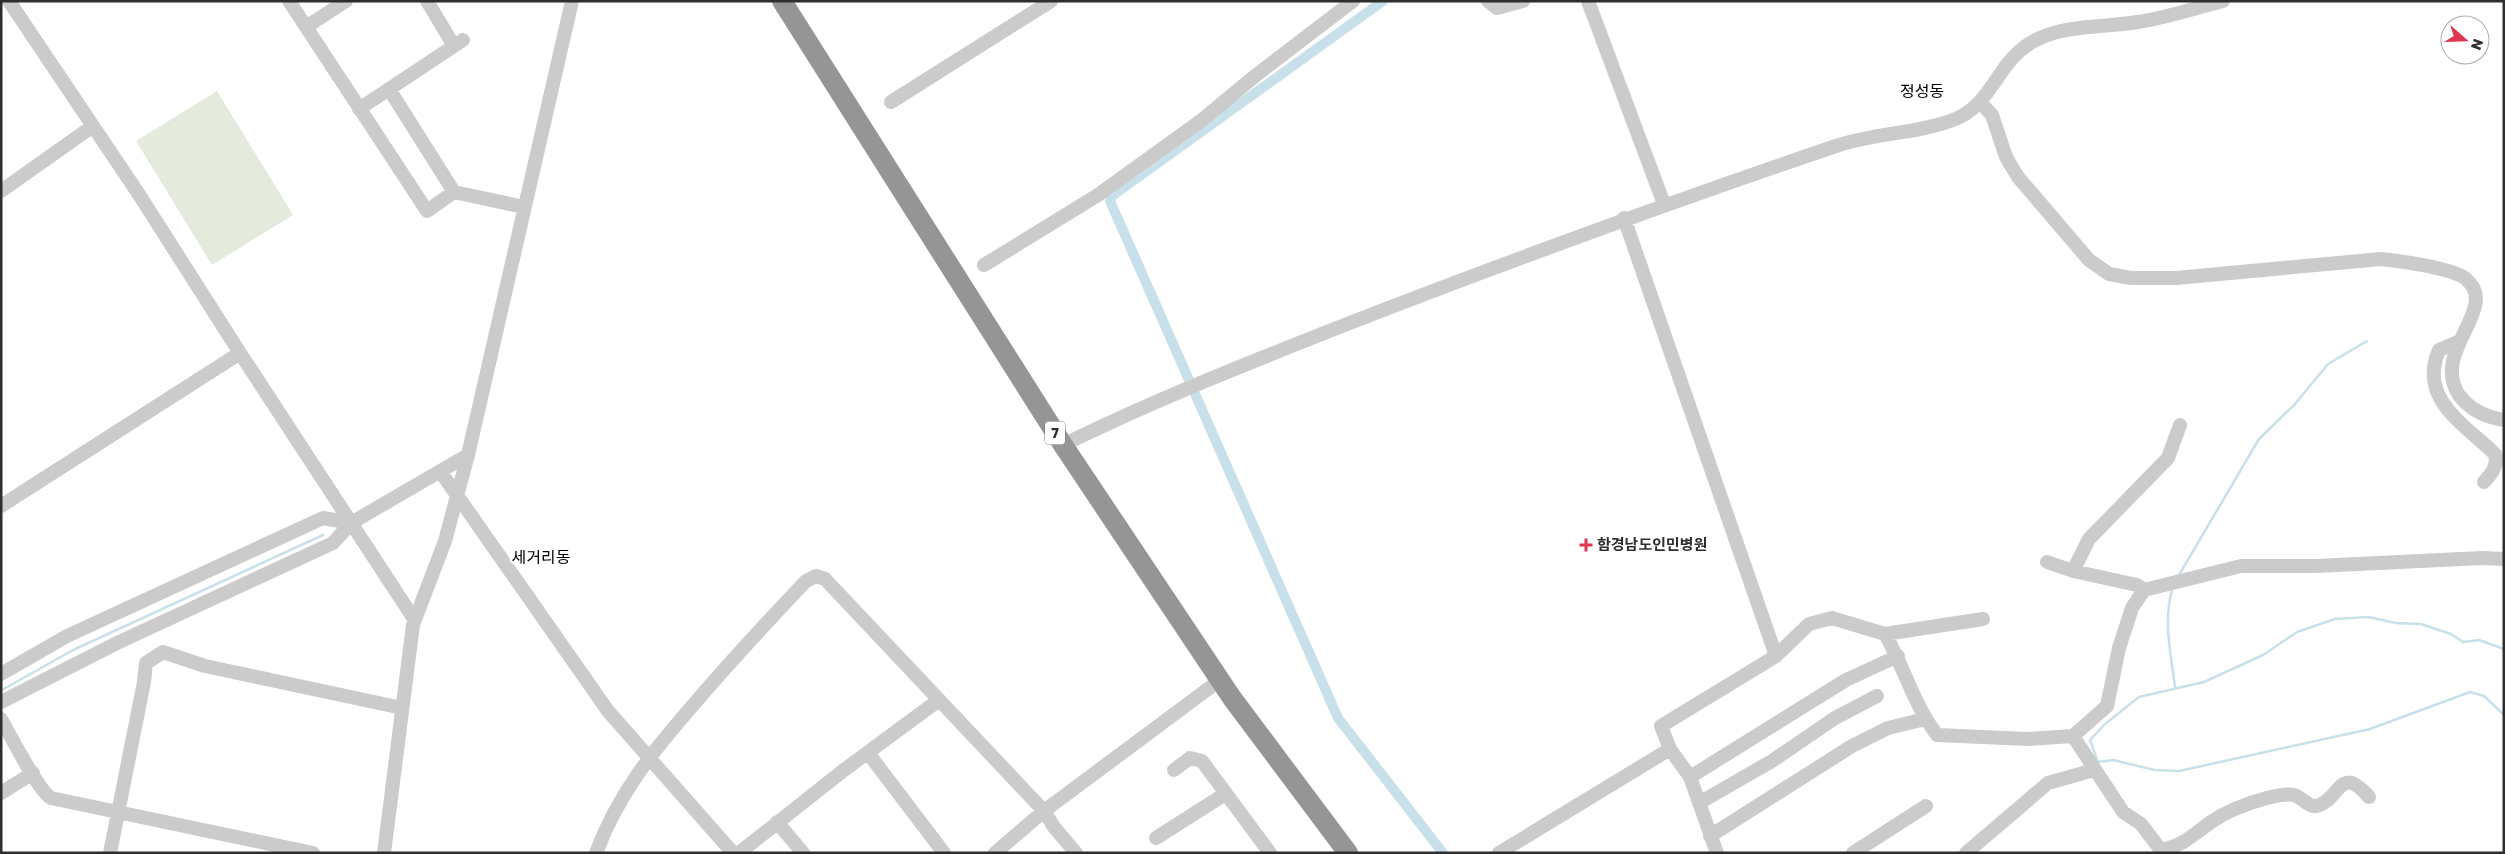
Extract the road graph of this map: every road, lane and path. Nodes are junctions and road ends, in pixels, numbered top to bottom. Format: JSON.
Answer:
{"nodes":[{"id":1,"x":289,"y":1,"type":"edge"},
{"id":2,"x":346,"y":1,"type":"edge"},
{"id":3,"x":427,"y":1,"type":"edge"},
{"id":4,"x":572,"y":1,"type":"edge"},
{"id":5,"x":782,"y":1,"type":"edge"},
{"id":6,"x":1051,"y":1,"type":"edge"},
{"id":7,"x":1353,"y":1,"type":"edge"},
{"id":8,"x":1488,"y":1,"type":"edge"},
{"id":9,"x":1523,"y":1,"type":"edge"},
{"id":10,"x":1588,"y":1,"type":"edge"},
{"id":11,"x":2223,"y":1,"type":"edge"},
{"id":12,"x":15,"y":4,"type":"edge"},
{"id":13,"x":306,"y":27,"type":"junction"},
{"id":14,"x":389,"y":89,"type":"junction"},
{"id":15,"x":890,"y":102,"type":"dead end"},
{"id":16,"x":1981,"y":103,"type":"junction"},
{"id":17,"x":359,"y":109,"type":"junction"},
{"id":18,"x":94,"y":126,"type":"junction"},
{"id":19,"x":1,"y":191,"type":"edge"},
{"id":20,"x":454,"y":192,"type":"junction"},
{"id":21,"x":1664,"y":204,"type":"junction"},
{"id":22,"x":524,"y":207,"type":"junction"},
{"id":23,"x":1624,"y":218,"type":"junction"},
{"id":24,"x":984,"y":265,"type":"dead end"},
{"id":25,"x":2458,"y":342,"type":"junction"},
{"id":26,"x":240,"y":353,"type":"junction"},
{"id":27,"x":2504,"y":420,"type":"edge"},
{"id":28,"x":2180,"y":425,"type":"dead end"},
{"id":29,"x":1063,"y":445,"type":"junction"},
{"id":30,"x":468,"y":455,"type":"junction"},
{"id":31,"x":440,"y":471,"type":"junction"},
{"id":32,"x":2484,"y":482,"type":"dead end"},
{"id":33,"x":457,"y":494,"type":"junction"},
{"id":34,"x":1,"y":506,"type":"edge"},
{"id":35,"x":351,"y":523,"type":"junction"},
{"id":36,"x":2504,"y":560,"type":"edge"},
{"id":37,"x":2047,"y":562,"type":"dead end"},
{"id":38,"x":2073,"y":571,"type":"junction"},
{"id":39,"x":2144,"y":590,"type":"junction"},
{"id":40,"x":414,"y":619,"type":"junction"},
{"id":41,"x":1983,"y":619,"type":"dead end"},
{"id":42,"x":1885,"y":634,"type":"junction"},
{"id":43,"x":1776,"y":656,"type":"junction"},
{"id":44,"x":1898,"y":656,"type":"junction"},
{"id":45,"x":1,"y":674,"type":"edge"},
{"id":46,"x":1220,"y":680,"type":"junction"},
{"id":47,"x":1877,"y":696,"type":"dead end"},
{"id":48,"x":938,"y":700,"type":"junction"},
{"id":49,"x":1,"y":702,"type":"edge"},
{"id":50,"x":402,"y":708,"type":"junction"},
{"id":51,"x":1,"y":719,"type":"edge"},
{"id":52,"x":1925,"y":719,"type":"junction"},
{"id":53,"x":2073,"y":736,"type":"junction"},
{"id":54,"x":1670,"y":749,"type":"junction"},
{"id":55,"x":868,"y":753,"type":"junction"},
{"id":56,"x":648,"y":757,"type":"junction"},
{"id":57,"x":1174,"y":770,"type":"dead end"},
{"id":58,"x":2094,"y":770,"type":"junction"},
{"id":59,"x":33,"y":773,"type":"junction"},
{"id":60,"x":1690,"y":776,"type":"junction"},
{"id":61,"x":1,"y":793,"type":"edge"},
{"id":62,"x":1225,"y":794,"type":"junction"},
{"id":63,"x":2369,"y":797,"type":"dead end"},
{"id":64,"x":1699,"y":803,"type":"junction"},
{"id":65,"x":1926,"y":806,"type":"dead end"},
{"id":66,"x":1044,"y":811,"type":"junction"},
{"id":67,"x":118,"y":813,"type":"junction"},
{"id":68,"x":777,"y":822,"type":"junction"},
{"id":69,"x":1710,"y":836,"type":"junction"},
{"id":70,"x":1156,"y":838,"type":"dead end"},
{"id":71,"x":2162,"y":851,"type":"edge"},
{"id":72,"x":110,"y":853,"type":"edge"},
{"id":73,"x":313,"y":853,"type":"edge"},
{"id":74,"x":384,"y":853,"type":"edge"},
{"id":75,"x":596,"y":853,"type":"edge"},
{"id":76,"x":733,"y":853,"type":"edge"},
{"id":77,"x":739,"y":853,"type":"edge"},
{"id":78,"x":803,"y":853,"type":"edge"},
{"id":79,"x":944,"y":853,"type":"edge"},
{"id":80,"x":995,"y":853,"type":"edge"},
{"id":81,"x":1076,"y":853,"type":"edge"},
{"id":82,"x":1270,"y":853,"type":"edge"},
{"id":83,"x":1348,"y":853,"type":"edge"},
{"id":84,"x":1499,"y":853,"type":"edge"},
{"id":85,"x":1717,"y":853,"type":"edge"},
{"id":86,"x":1853,"y":853,"type":"edge"},
{"id":87,"x":1966,"y":853,"type":"edge"}],
"edges":[{"from":1,"to":13,"type":"street"},
{"from":2,"to":13,"type":"street"},
{"from":3,"to":14,"type":"street"},
{"from":4,"to":22,"type":"street"},
{"from":5,"to":29,"type":"highway","number":"7"},
{"from":6,"to":15,"type":"street"},
{"from":7,"to":24,"type":"street"},
{"from":8,"to":9,"type":"street"},
{"from":10,"to":21,"type":"street"},
{"from":11,"to":16,"type":"street"},
{"from":12,"to":18,"type":"street"},
{"from":13,"to":17,"type":"street"},
{"from":14,"to":17,"type":"street"},
{"from":14,"to":20,"type":"street"},
{"from":16,"to":21,"type":"street"},
{"from":16,"to":25,"type":"street"},
{"from":17,"to":20,"type":"street"},
{"from":18,"to":19,"type":"street"},
{"from":18,"to":26,"type":"street"},
{"from":20,"to":22,"type":"street"},
{"from":21,"to":23,"type":"street"},
{"from":22,"to":30,"type":"street"},
{"from":23,"to":29,"type":"street"},
{"from":23,"to":43,"type":"street"},
{"from":25,"to":27,"type":"street"},
{"from":25,"to":32,"type":"street"},
{"from":26,"to":34,"type":"street"},
{"from":26,"to":35,"type":"street"},
{"from":28,"to":38,"type":"street"},
{"from":29,"to":46,"type":"highway","number":"7"},
{"from":30,"to":31,"type":"street"},
{"from":30,"to":33,"type":"street"},
{"from":31,"to":33,"type":"street"},
{"from":31,"to":35,"type":"street"},
{"from":33,"to":40,"type":"street"},
{"from":33,"to":56,"type":"street"},
{"from":35,"to":40,"type":"street"},
{"from":35,"to":45,"type":"street"},
{"from":35,"to":49,"type":"street"},
{"from":36,"to":39,"type":"street"},
{"from":37,"to":38,"type":"street"},
{"from":38,"to":39,"type":"street"},
{"from":39,"to":53,"type":"street"},
{"from":40,"to":50,"type":"street"},
{"from":41,"to":42,"type":"street"},
{"from":42,"to":43,"type":"street"},
{"from":42,"to":44,"type":"street"},
{"from":43,"to":54,"type":"street"},
{"from":44,"to":52,"type":"street"},
{"from":44,"to":60,"type":"street"},
{"from":46,"to":66,"type":"street"},
{"from":46,"to":83,"type":"highway","number":"7"},
{"from":47,"to":64,"type":"street"},
{"from":48,"to":55,"type":"street"},
{"from":48,"to":56,"type":"street"},
{"from":48,"to":66,"type":"street"},
{"from":50,"to":67,"type":"street"},
{"from":50,"to":74,"type":"street"},
{"from":51,"to":59,"type":"street"},
{"from":52,"to":53,"type":"street"},
{"from":52,"to":69,"type":"street"},
{"from":53,"to":58,"type":"street"},
{"from":54,"to":60,"type":"street"},
{"from":54,"to":84,"type":"street"},
{"from":55,"to":68,"type":"street"},
{"from":55,"to":79,"type":"street"},
{"from":56,"to":75,"type":"street"},
{"from":56,"to":76,"type":"street"},
{"from":57,"to":62,"type":"street"},
{"from":58,"to":71,"type":"street"},
{"from":58,"to":87,"type":"street"},
{"from":59,"to":61,"type":"street"},
{"from":59,"to":67,"type":"street"},
{"from":60,"to":64,"type":"street"},
{"from":62,"to":70,"type":"street"},
{"from":62,"to":82,"type":"street"},
{"from":63,"to":71,"type":"street"},
{"from":64,"to":69,"type":"street"},
{"from":65,"to":86,"type":"street"},
{"from":66,"to":80,"type":"street"},
{"from":66,"to":81,"type":"street"},
{"from":67,"to":72,"type":"street"},
{"from":67,"to":73,"type":"street"},
{"from":68,"to":77,"type":"street"},
{"from":68,"to":78,"type":"street"},
{"from":69,"to":85,"type":"street"}]}
